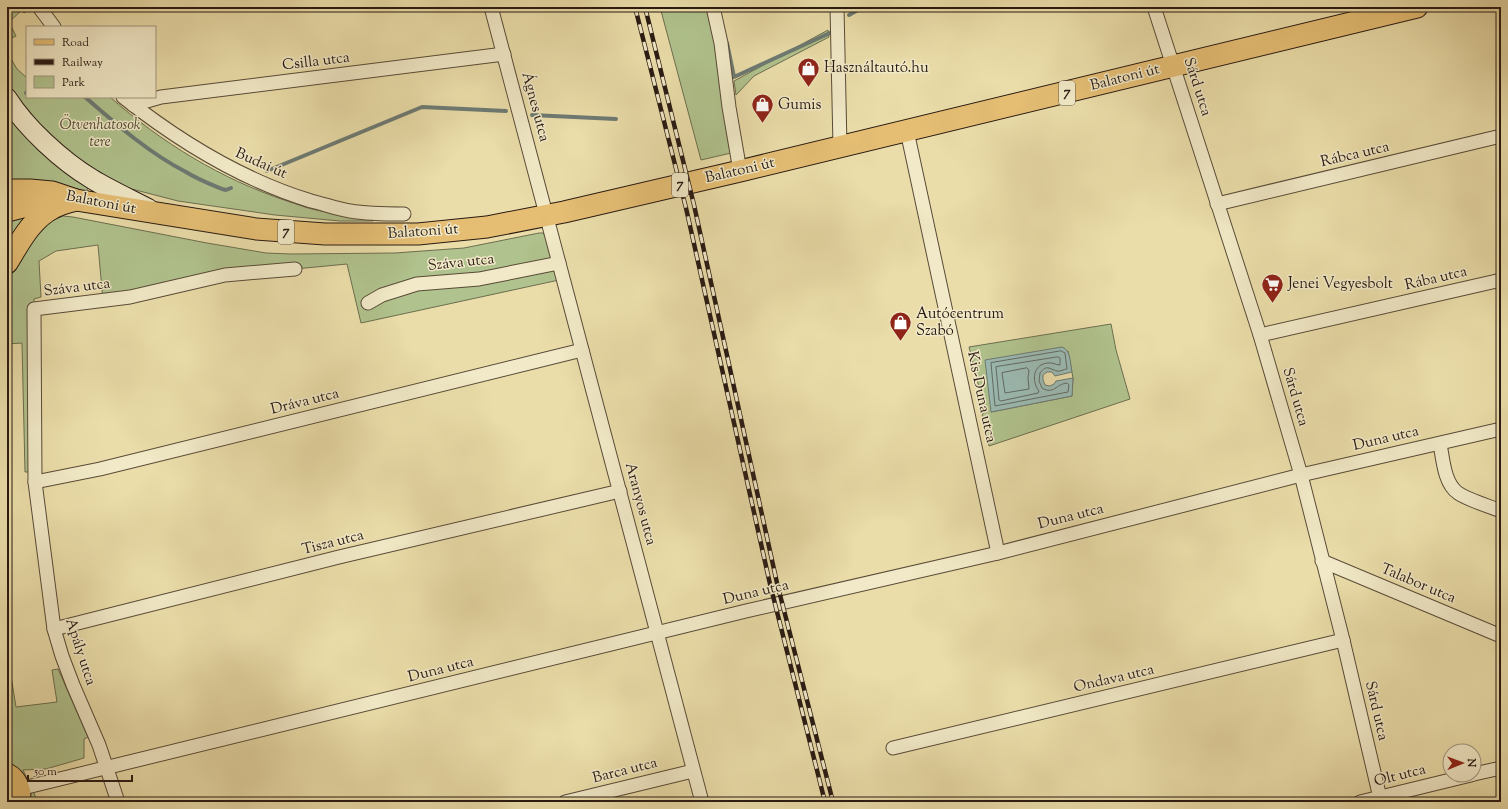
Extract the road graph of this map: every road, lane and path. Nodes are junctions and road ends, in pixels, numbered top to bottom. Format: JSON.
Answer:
{"nodes":[{"id":1,"x":39,"y":7,"type":"edge"},
{"id":2,"x":491,"y":7,"type":"edge"},
{"id":3,"x":712,"y":7,"type":"edge"},
{"id":4,"x":837,"y":7,"type":"edge"},
{"id":5,"x":1154,"y":7,"type":"edge"},
{"id":6,"x":1416,"y":7,"type":"edge"},
{"id":7,"x":53,"y":26,"type":"edge"},
{"id":8,"x":504,"y":54,"type":"junction"},
{"id":9,"x":1174,"y":67,"type":"junction"},
{"id":10,"x":7,"y":98,"type":"edge"},
{"id":11,"x":153,"y":98,"type":"edge"},
{"id":12,"x":156,"y":98,"type":"edge"},
{"id":13,"x":128,"y":101,"type":"edge"},
{"id":14,"x":907,"y":131,"type":"junction"},
{"id":15,"x":1501,"y":136,"type":"edge"},
{"id":16,"x":840,"y":147,"type":"junction"},
{"id":17,"x":740,"y":171,"type":"junction"},
{"id":18,"x":7,"y":190,"type":"edge"},
{"id":19,"x":76,"y":200,"type":"junction"},
{"id":20,"x":1218,"y":204,"type":"junction"},
{"id":21,"x":7,"y":211,"type":"edge"},
{"id":22,"x":156,"y":213,"type":"junction"},
{"id":23,"x":404,"y":214,"type":"dead end"},
{"id":24,"x":547,"y":215,"type":"junction"},
{"id":25,"x":7,"y":263,"type":"edge"},
{"id":26,"x":559,"y":263,"type":"junction"},
{"id":27,"x":294,"y":269,"type":"dead end"},
{"id":28,"x":1501,"y":280,"type":"edge"},
{"id":29,"x":368,"y":303,"type":"dead end"},
{"id":30,"x":1260,"y":335,"type":"junction"},
{"id":31,"x":582,"y":350,"type":"junction"},
{"id":32,"x":1501,"y":429,"type":"edge"},
{"id":33,"x":1440,"y":444,"type":"junction"},
{"id":34,"x":1301,"y":475,"type":"junction"},
{"id":35,"x":35,"y":482,"type":"junction"},
{"id":36,"x":620,"y":491,"type":"junction"},
{"id":37,"x":1501,"y":511,"type":"edge"},
{"id":38,"x":998,"y":553,"type":"junction"},
{"id":39,"x":1322,"y":561,"type":"junction"},
{"id":40,"x":54,"y":629,"type":"junction"},
{"id":41,"x":657,"y":634,"type":"junction"},
{"id":42,"x":1501,"y":636,"type":"edge"},
{"id":43,"x":1343,"y":640,"type":"junction"},
{"id":44,"x":893,"y":748,"type":"dead end"},
{"id":45,"x":108,"y":768,"type":"junction"},
{"id":46,"x":1501,"y":768,"type":"edge"},
{"id":47,"x":693,"y":771,"type":"junction"},
{"id":48,"x":1482,"y":772,"type":"edge"},
{"id":49,"x":1442,"y":783,"type":"edge"},
{"id":50,"x":15,"y":788,"type":"edge"},
{"id":51,"x":1381,"y":800,"type":"edge"},
{"id":52,"x":117,"y":801,"type":"edge"},
{"id":53,"x":565,"y":802,"type":"edge"},
{"id":54,"x":702,"y":802,"type":"edge"},
{"id":55,"x":1360,"y":802,"type":"edge"}],
"edges":[{"from":1,"to":7,"type":"street"},
{"from":2,"to":8,"type":"street","name":"Ágnes utca"},
{"from":3,"to":17,"type":"street"},
{"from":4,"to":16,"type":"street"},
{"from":5,"to":9,"type":"street","name":"Sárd utca"},
{"from":6,"to":9,"type":"main road","name":"Balatoni út","number":"7"},
{"from":8,"to":12,"type":"street","name":"Csilla utca"},
{"from":8,"to":24,"type":"street","name":"Ágnes utca"},
{"from":9,"to":14,"type":"main road","name":"Balatoni út","number":"7"},
{"from":9,"to":20,"type":"street","name":"Sárd utca"},
{"from":10,"to":22,"type":"main road"},
{"from":11,"to":13,"type":"street","name":"Csilla utca"},
{"from":13,"to":23,"type":"street","name":"Budai út"},
{"from":14,"to":16,"type":"main road","name":"Balatoni út","number":"7"},
{"from":14,"to":38,"type":"street","name":"Kis-Duna utca"},
{"from":15,"to":20,"type":"street","name":"Rábca utca"},
{"from":16,"to":17,"type":"main road","name":"Balatoni út","number":"7"},
{"from":17,"to":24,"type":"main road","name":"Balatoni út","number":"7"},
{"from":18,"to":19,"type":"main road","name":"Balatoni út","number":"7"},
{"from":19,"to":21,"type":"main road","number":"7"},
{"from":19,"to":22,"type":"main road","name":"Balatoni út","number":"7"},
{"from":19,"to":25,"type":"main road"},
{"from":20,"to":30,"type":"street","name":"Sárd utca"},
{"from":22,"to":24,"type":"main road","name":"Balatoni út","number":"7"},
{"from":24,"to":26,"type":"street","name":"Aranyos utca"},
{"from":26,"to":29,"type":"street","name":"Száva utca"},
{"from":26,"to":31,"type":"street","name":"Aranyos utca"},
{"from":27,"to":35,"type":"street","name":"Száva utca"},
{"from":28,"to":30,"type":"street","name":"Rába utca"},
{"from":30,"to":34,"type":"street","name":"Sárd utca"},
{"from":31,"to":35,"type":"street","name":"Dráva utca"},
{"from":31,"to":36,"type":"street","name":"Aranyos utca"},
{"from":32,"to":33,"type":"street","name":"Duna utca"},
{"from":33,"to":34,"type":"street","name":"Duna utca"},
{"from":33,"to":37,"type":"street"},
{"from":34,"to":38,"type":"street","name":"Duna utca"},
{"from":34,"to":39,"type":"street","name":"Sárd utca"},
{"from":35,"to":40,"type":"street","name":"Apály utca"},
{"from":36,"to":40,"type":"street","name":"Tisza utca"},
{"from":36,"to":41,"type":"street","name":"Aranyos utca"},
{"from":38,"to":41,"type":"street","name":"Duna utca"},
{"from":39,"to":42,"type":"street","name":"Talabor utca"},
{"from":39,"to":43,"type":"street","name":"Sárd utca"},
{"from":40,"to":45,"type":"street","name":"Apály utca"},
{"from":41,"to":45,"type":"street","name":"Duna utca"},
{"from":41,"to":47,"type":"street","name":"Aranyos utca"},
{"from":43,"to":44,"type":"street","name":"Ondava utca"},
{"from":43,"to":51,"type":"street","name":"Sárd utca"},
{"from":45,"to":50,"type":"street","name":"Duna utca"},
{"from":45,"to":52,"type":"street","name":"Apály utca"},
{"from":46,"to":48,"type":"street"},
{"from":47,"to":53,"type":"street","name":"Barca utca"},
{"from":47,"to":54,"type":"street","name":"Aranyos utca"},
{"from":49,"to":51,"type":"street","name":"Olt utca"},
{"from":51,"to":55,"type":"street","name":"Olt utca"}]}
